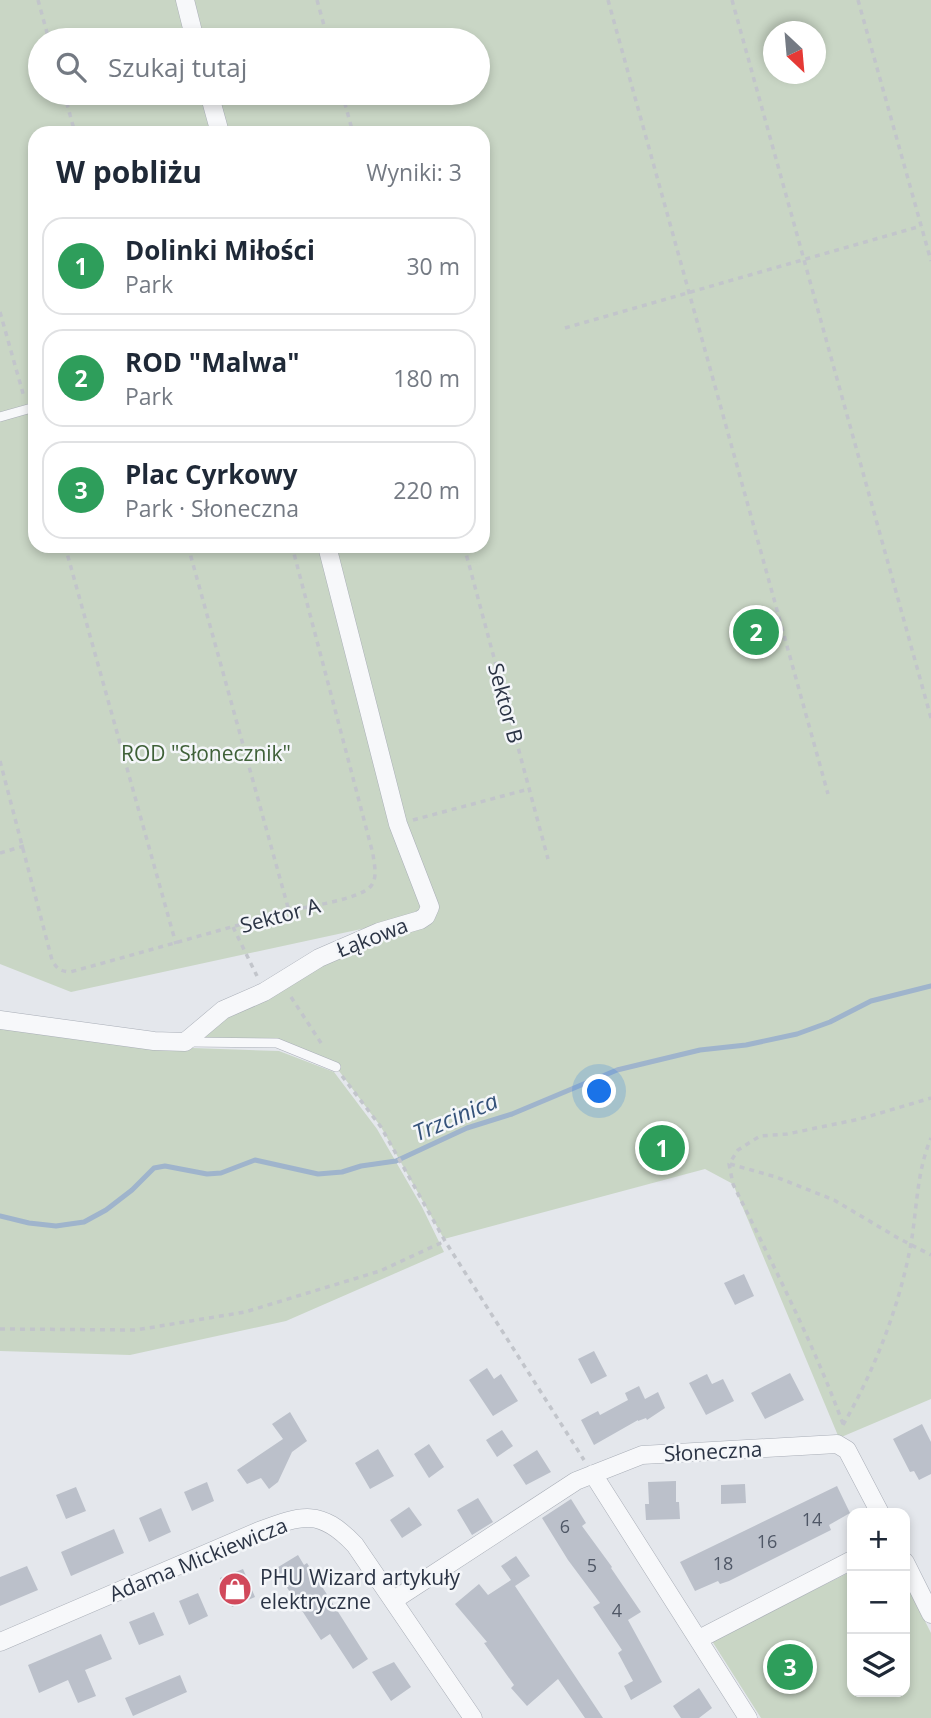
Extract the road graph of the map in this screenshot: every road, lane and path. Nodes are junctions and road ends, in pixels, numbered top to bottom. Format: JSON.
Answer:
{"nodes":[{"id":1,"x":38,"y":0,"type":"edge"},
{"id":2,"x":185,"y":0,"type":"edge"},
{"id":3,"x":317,"y":0,"type":"edge"},
{"id":4,"x":608,"y":0,"type":"edge"},
{"id":5,"x":732,"y":0,"type":"edge"},
{"id":6,"x":858,"y":0,"type":"edge"},
{"id":7,"x":46,"y":28,"type":"edge"},
{"id":8,"x":192,"y":28,"type":"edge"},
{"id":9,"x":325,"y":28,"type":"edge"},
{"id":10,"x":67,"y":105,"type":"edge"},
{"id":11,"x":212,"y":105,"type":"edge"},
{"id":12,"x":345,"y":105,"type":"edge"},
{"id":13,"x":73,"y":126,"type":"edge"},
{"id":14,"x":217,"y":126,"type":"edge"},
{"id":15,"x":351,"y":126,"type":"edge"},
{"id":16,"x":921,"y":226,"type":"junction"},
{"id":17,"x":804,"y":260,"type":"junction"},
{"id":18,"x":931,"y":261,"type":"edge"},
{"id":19,"x":689,"y":292,"type":"junction"},
{"id":20,"x":0,"y":312,"type":"edge"},
{"id":21,"x":565,"y":328,"type":"dead end"},
{"id":22,"x":28,"y":399,"type":"edge"},
{"id":23,"x":28,"y":409,"type":"edge"},
{"id":24,"x":0,"y":416,"type":"edge"},
{"id":25,"x":67,"y":553,"type":"edge"},
{"id":26,"x":190,"y":553,"type":"edge"},
{"id":27,"x":294,"y":553,"type":"edge"},
{"id":28,"x":329,"y":553,"type":"edge"},
{"id":29,"x":466,"y":553,"type":"edge"},
{"id":30,"x":931,"y":718,"type":"edge"},
{"id":31,"x":0,"y":761,"type":"edge"},
{"id":32,"x":529,"y":789,"type":"junction"},
{"id":33,"x":828,"y":794,"type":"dead end"},
{"id":34,"x":436,"y":814,"type":"dead end"},
{"id":35,"x":24,"y":846,"type":"junction"},
{"id":36,"x":0,"y":853,"type":"edge"},
{"id":37,"x":548,"y":859,"type":"dead end"},
{"id":38,"x":289,"y":911,"type":"junction"},
{"id":39,"x":233,"y":928,"type":"junction"},
{"id":40,"x":176,"y":944,"type":"junction"},
{"id":41,"x":281,"y":981,"type":"junction"},
{"id":42,"x":264,"y":992,"type":"junction"},
{"id":43,"x":0,"y":1020,"type":"edge"},
{"id":44,"x":185,"y":1042,"type":"junction"},
{"id":45,"x":336,"y":1068,"type":"junction"},
{"id":46,"x":931,"y":1098,"type":"edge"},
{"id":47,"x":931,"y":1138,"type":"edge"},
{"id":48,"x":729,"y":1164,"type":"junction"},
{"id":49,"x":445,"y":1241,"type":"junction"},
{"id":50,"x":911,"y":1244,"type":"junction"},
{"id":51,"x":931,"y":1255,"type":"edge"},
{"id":52,"x":0,"y":1329,"type":"edge"},
{"id":53,"x":593,"y":1474,"type":"junction"},
{"id":54,"x":877,"y":1508,"type":"edge"},
{"id":55,"x":847,"y":1563,"type":"edge"},
{"id":56,"x":910,"y":1571,"type":"edge"},
{"id":57,"x":394,"y":1600,"type":"junction"},
{"id":58,"x":931,"y":1614,"type":"edge"},
{"id":59,"x":699,"y":1639,"type":"junction"},
{"id":60,"x":0,"y":1642,"type":"edge"},
{"id":61,"x":473,"y":1718,"type":"edge"},
{"id":62,"x":748,"y":1718,"type":"edge"}],
"edges":[{"from":1,"to":7,"type":"path"},
{"from":2,"to":8,"type":"street"},
{"from":3,"to":9,"type":"path"},
{"from":4,"to":19,"type":"path"},
{"from":5,"to":17,"type":"path"},
{"from":6,"to":16,"type":"path"},
{"from":10,"to":13,"type":"path"},
{"from":11,"to":14,"type":"street"},
{"from":12,"to":15,"type":"path"},
{"from":16,"to":17,"type":"path"},
{"from":16,"to":18,"type":"path"},
{"from":17,"to":19,"type":"path"},
{"from":17,"to":30,"type":"path"},
{"from":19,"to":21,"type":"path"},
{"from":19,"to":33,"type":"path"},
{"from":20,"to":22,"type":"path"},
{"from":23,"to":24,"type":"lane"},
{"from":25,"to":40,"type":"path"},
{"from":26,"to":38,"type":"path"},
{"from":27,"to":38,"type":"path","name":"Sektor A"},
{"from":28,"to":41,"type":"street","name":"Łąkowa"},
{"from":29,"to":32,"type":"path","name":"Sektor B"},
{"from":31,"to":35,"type":"path","name":"Sektor A"},
{"from":32,"to":34,"type":"path"},
{"from":32,"to":37,"type":"path","name":"Sektor B"},
{"from":35,"to":36,"type":"path"},
{"from":35,"to":40,"type":"path","name":"Sektor A"},
{"from":38,"to":39,"type":"path","name":"Sektor A"},
{"from":39,"to":40,"type":"path","name":"Sektor A"},
{"from":39,"to":42,"type":"path"},
{"from":41,"to":42,"type":"street","name":"Łąkowa"},
{"from":41,"to":45,"type":"path"},
{"from":42,"to":44,"type":"street","name":"Łąkowa"},
{"from":43,"to":44,"type":"street"},
{"from":44,"to":45,"type":"lane"},
{"from":45,"to":49,"type":"path"},
{"from":46,"to":48,"type":"path"},
{"from":47,"to":50,"type":"path"},
{"from":48,"to":50,"type":"path"},
{"from":48,"to":50,"type":"path"},
{"from":49,"to":52,"type":"path"},
{"from":49,"to":53,"type":"path"},
{"from":50,"to":51,"type":"path"},
{"from":53,"to":54,"type":"street","name":"Słoneczna"},
{"from":53,"to":57,"type":"street","name":"Słoneczna"},
{"from":53,"to":59,"type":"street"},
{"from":55,"to":59,"type":"street"},
{"from":56,"to":58,"type":"street"},
{"from":57,"to":60,"type":"street","name":"Adama Mickiewicza"},
{"from":57,"to":61,"type":"street","name":"Adama Mickiewicza"},
{"from":59,"to":62,"type":"street"}]}
